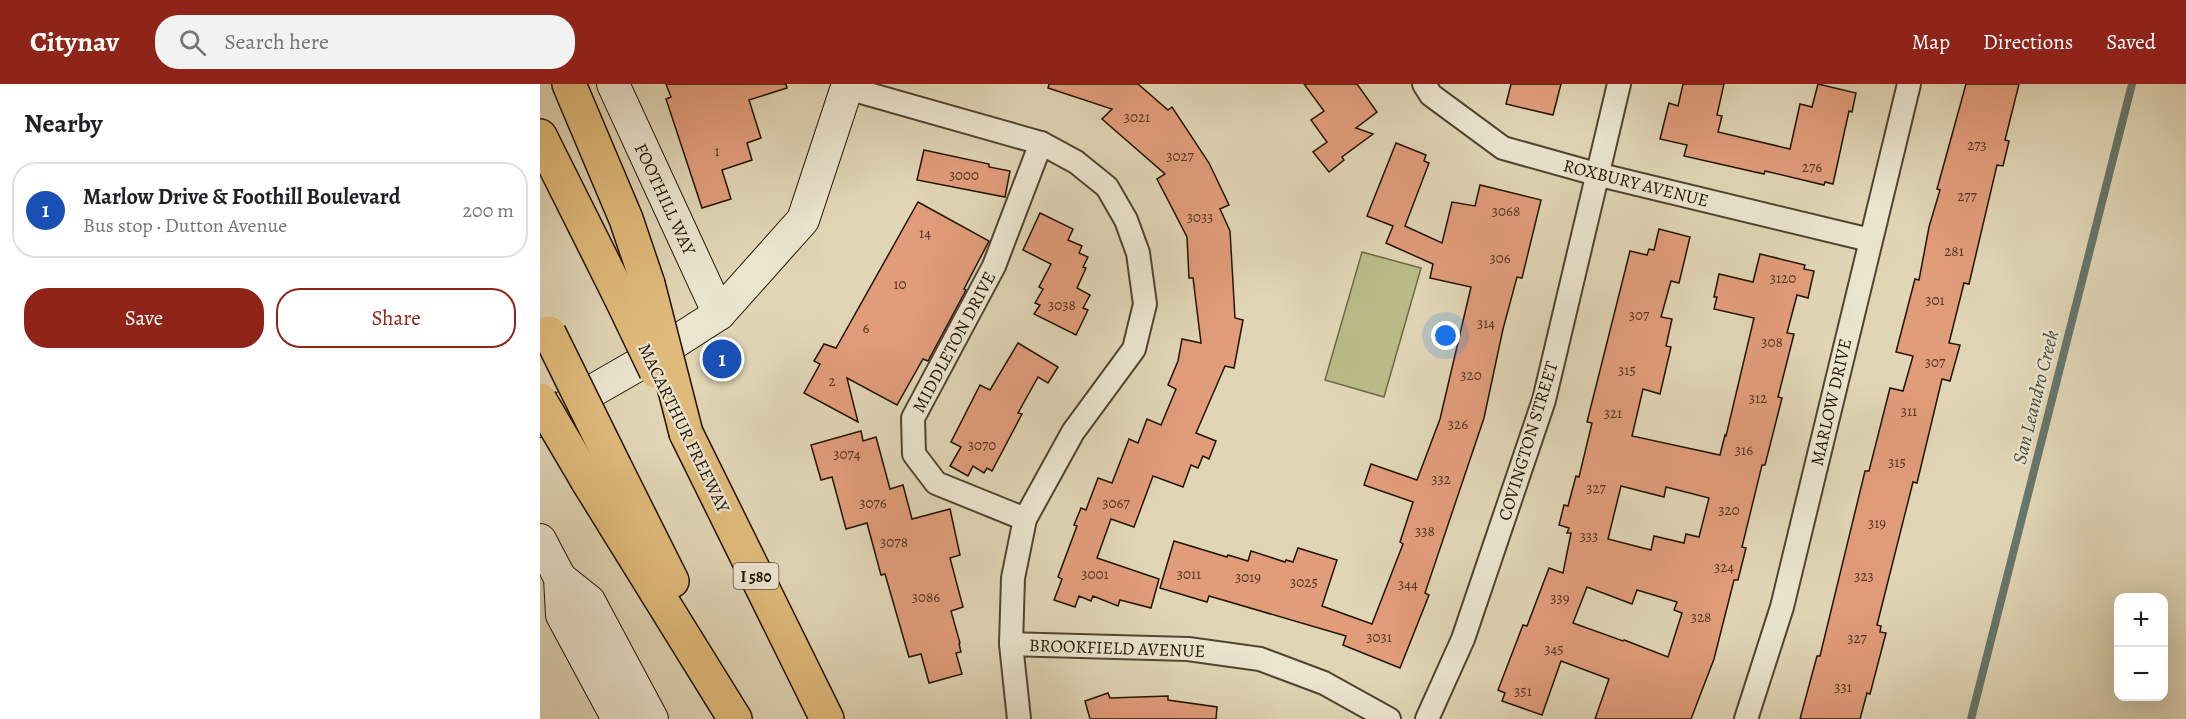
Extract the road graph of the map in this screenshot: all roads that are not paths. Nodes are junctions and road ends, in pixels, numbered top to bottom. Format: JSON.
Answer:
{"nodes":[{"id":1,"x":569,"y":84,"type":"edge"},
{"id":2,"x":613,"y":84,"type":"edge"},
{"id":3,"x":1424,"y":84,"type":"edge"},
{"id":4,"x":1619,"y":84,"type":"edge"},
{"id":5,"x":1909,"y":84,"type":"edge"},
{"id":6,"x":847,"y":86,"type":"edge"},
{"id":7,"x":540,"y":136,"type":"edge"},
{"id":8,"x":1041,"y":143,"type":"junction"},
{"id":9,"x":1596,"y":174,"type":"junction"},
{"id":10,"x":1870,"y":240,"type":"junction"},
{"id":11,"x":634,"y":291,"type":"junction"},
{"id":12,"x":719,"y":314,"type":"junction"},
{"id":13,"x":545,"y":323,"type":"edge"},
{"id":14,"x":540,"y":400,"type":"edge"},
{"id":15,"x":540,"y":421,"type":"edge"},
{"id":16,"x":601,"y":474,"type":"junction"},
{"id":17,"x":1025,"y":519,"type":"junction"},
{"id":18,"x":540,"y":540,"type":"edge"},
{"id":19,"x":560,"y":578,"type":"junction"},
{"id":20,"x":1011,"y":644,"type":"junction"},
{"id":21,"x":618,"y":719,"type":"edge"},
{"id":22,"x":652,"y":719,"type":"edge"},
{"id":23,"x":737,"y":719,"type":"edge"},
{"id":24,"x":827,"y":719,"type":"edge"},
{"id":25,"x":1019,"y":719,"type":"edge"},
{"id":26,"x":1389,"y":719,"type":"edge"},
{"id":27,"x":1427,"y":719,"type":"edge"},
{"id":28,"x":1746,"y":719,"type":"edge"}],
"edges":[{"from":1,"to":11,"type":"highway"},
{"from":2,"to":12,"type":"street","name":"FOOTHILL WAY"},
{"from":3,"to":9,"type":"street","name":"ROXBURY AVENUE"},
{"from":4,"to":9,"type":"street","name":"COVINGTON STREET"},
{"from":5,"to":10,"type":"street","name":"MARLOW DRIVE"},
{"from":6,"to":8,"type":"street"},
{"from":6,"to":12,"type":"street"},
{"from":7,"to":11,"type":"highway"},
{"from":8,"to":17,"type":"street"},
{"from":8,"to":17,"type":"street","name":"MIDDLETON DRIVE"},
{"from":9,"to":10,"type":"street","name":"ROXBURY AVENUE"},
{"from":9,"to":27,"type":"street","name":"COVINGTON STREET"},
{"from":10,"to":28,"type":"street","name":"MARLOW DRIVE"},
{"from":11,"to":24,"type":"highway","name":"MACARTHUR FREEWAY","number":"I 580","bridge":true},
{"from":12,"to":15,"type":"street"},
{"from":13,"to":16,"type":"highway","bridge":true},
{"from":14,"to":16,"type":"highway","bridge":true},
{"from":16,"to":23,"type":"highway"},
{"from":17,"to":20,"type":"street"},
{"from":18,"to":19,"type":"street"},
{"from":19,"to":21,"type":"street"},
{"from":19,"to":22,"type":"street"},
{"from":20,"to":25,"type":"street"},
{"from":20,"to":26,"type":"street","name":"BROOKFIELD AVENUE"}]}
